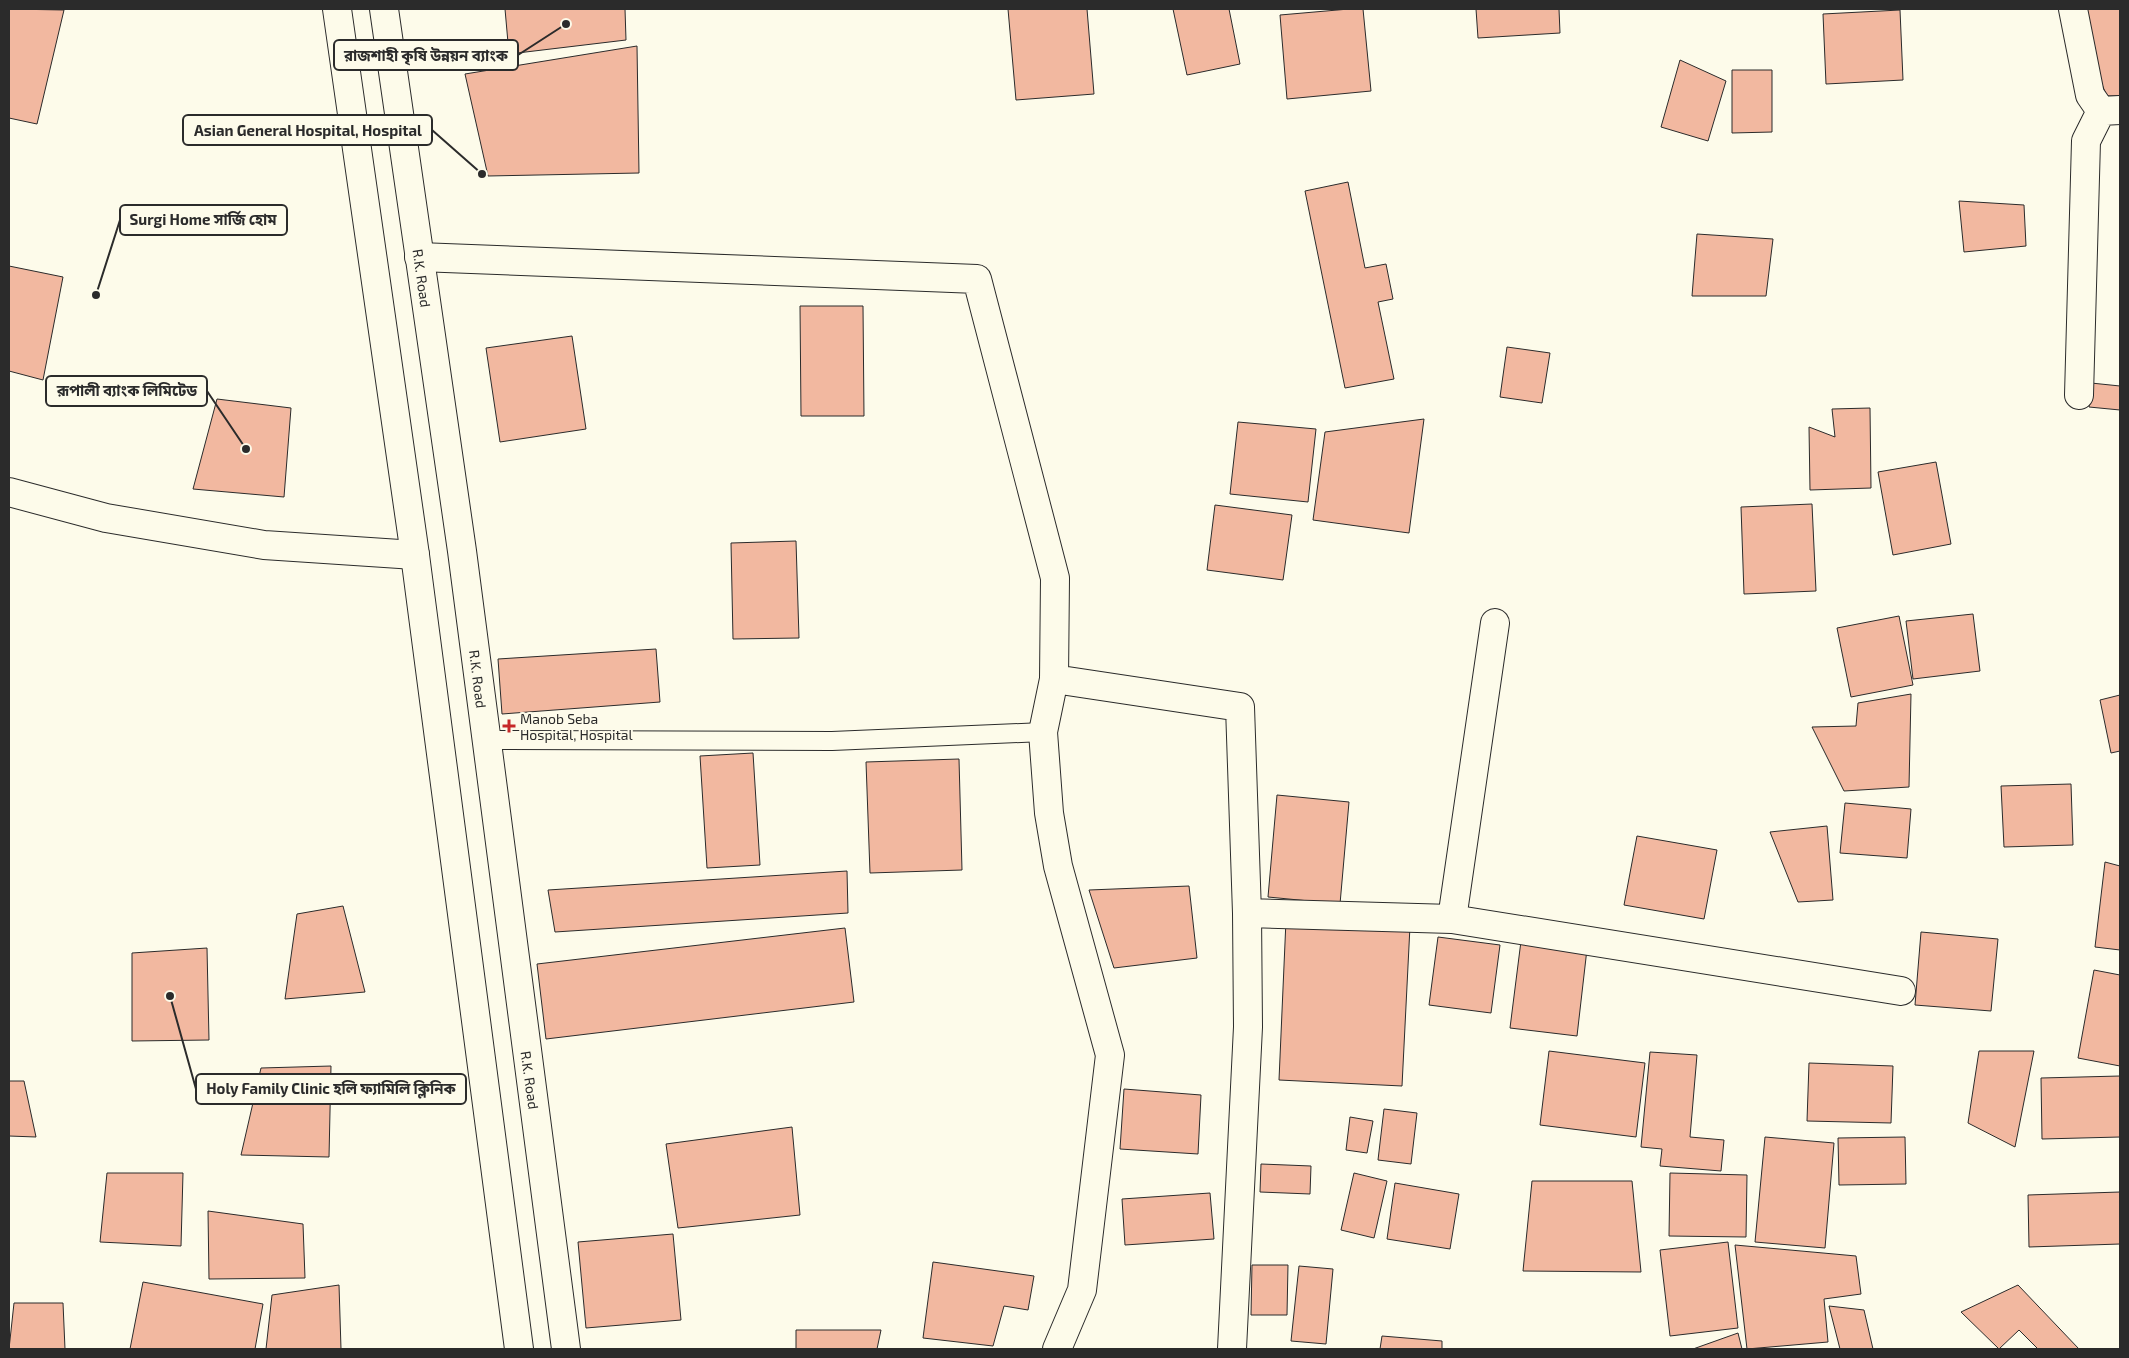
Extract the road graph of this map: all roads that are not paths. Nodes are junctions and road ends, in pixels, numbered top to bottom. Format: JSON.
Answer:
{"nodes":[{"id":1,"x":337,"y":9,"type":"edge"},
{"id":2,"x":384,"y":9,"type":"edge"},
{"id":3,"x":2073,"y":9,"type":"edge"},
{"id":4,"x":2110,"y":110,"type":"edge"},
{"id":5,"x":419,"y":257,"type":"junction"},
{"id":6,"x":2079,"y":395,"type":"dead end"},
{"id":7,"x":9,"y":492,"type":"edge"},
{"id":8,"x":415,"y":555,"type":"junction"},
{"id":9,"x":1495,"y":624,"type":"dead end"},
{"id":10,"x":1054,"y":679,"type":"junction"},
{"id":11,"x":1043,"y":732,"type":"junction"},
{"id":12,"x":486,"y":740,"type":"junction"},
{"id":13,"x":1247,"y":913,"type":"junction"},
{"id":14,"x":1452,"y":919,"type":"junction"},
{"id":15,"x":1901,"y":991,"type":"dead end"},
{"id":16,"x":519,"y":1349,"type":"edge"},
{"id":17,"x":566,"y":1349,"type":"edge"},
{"id":18,"x":1057,"y":1349,"type":"edge"},
{"id":19,"x":1232,"y":1349,"type":"edge"}],
"edges":[{"from":1,"to":8,"type":"main road"},
{"from":2,"to":5,"type":"main road","name":"R.K. Road"},
{"from":3,"to":4,"type":"main road"},
{"from":4,"to":6,"type":"main road"},
{"from":5,"to":10,"type":"main road"},
{"from":5,"to":12,"type":"main road","name":"R.K. Road"},
{"from":7,"to":8,"type":"main road"},
{"from":8,"to":16,"type":"main road"},
{"from":9,"to":14,"type":"main road"},
{"from":10,"to":11,"type":"main road"},
{"from":10,"to":13,"type":"main road"},
{"from":11,"to":12,"type":"lane"},
{"from":11,"to":18,"type":"main road"},
{"from":12,"to":17,"type":"main road","name":"R.K. Road"},
{"from":13,"to":14,"type":"main road"},
{"from":13,"to":19,"type":"main road"},
{"from":14,"to":15,"type":"main road"}]}
